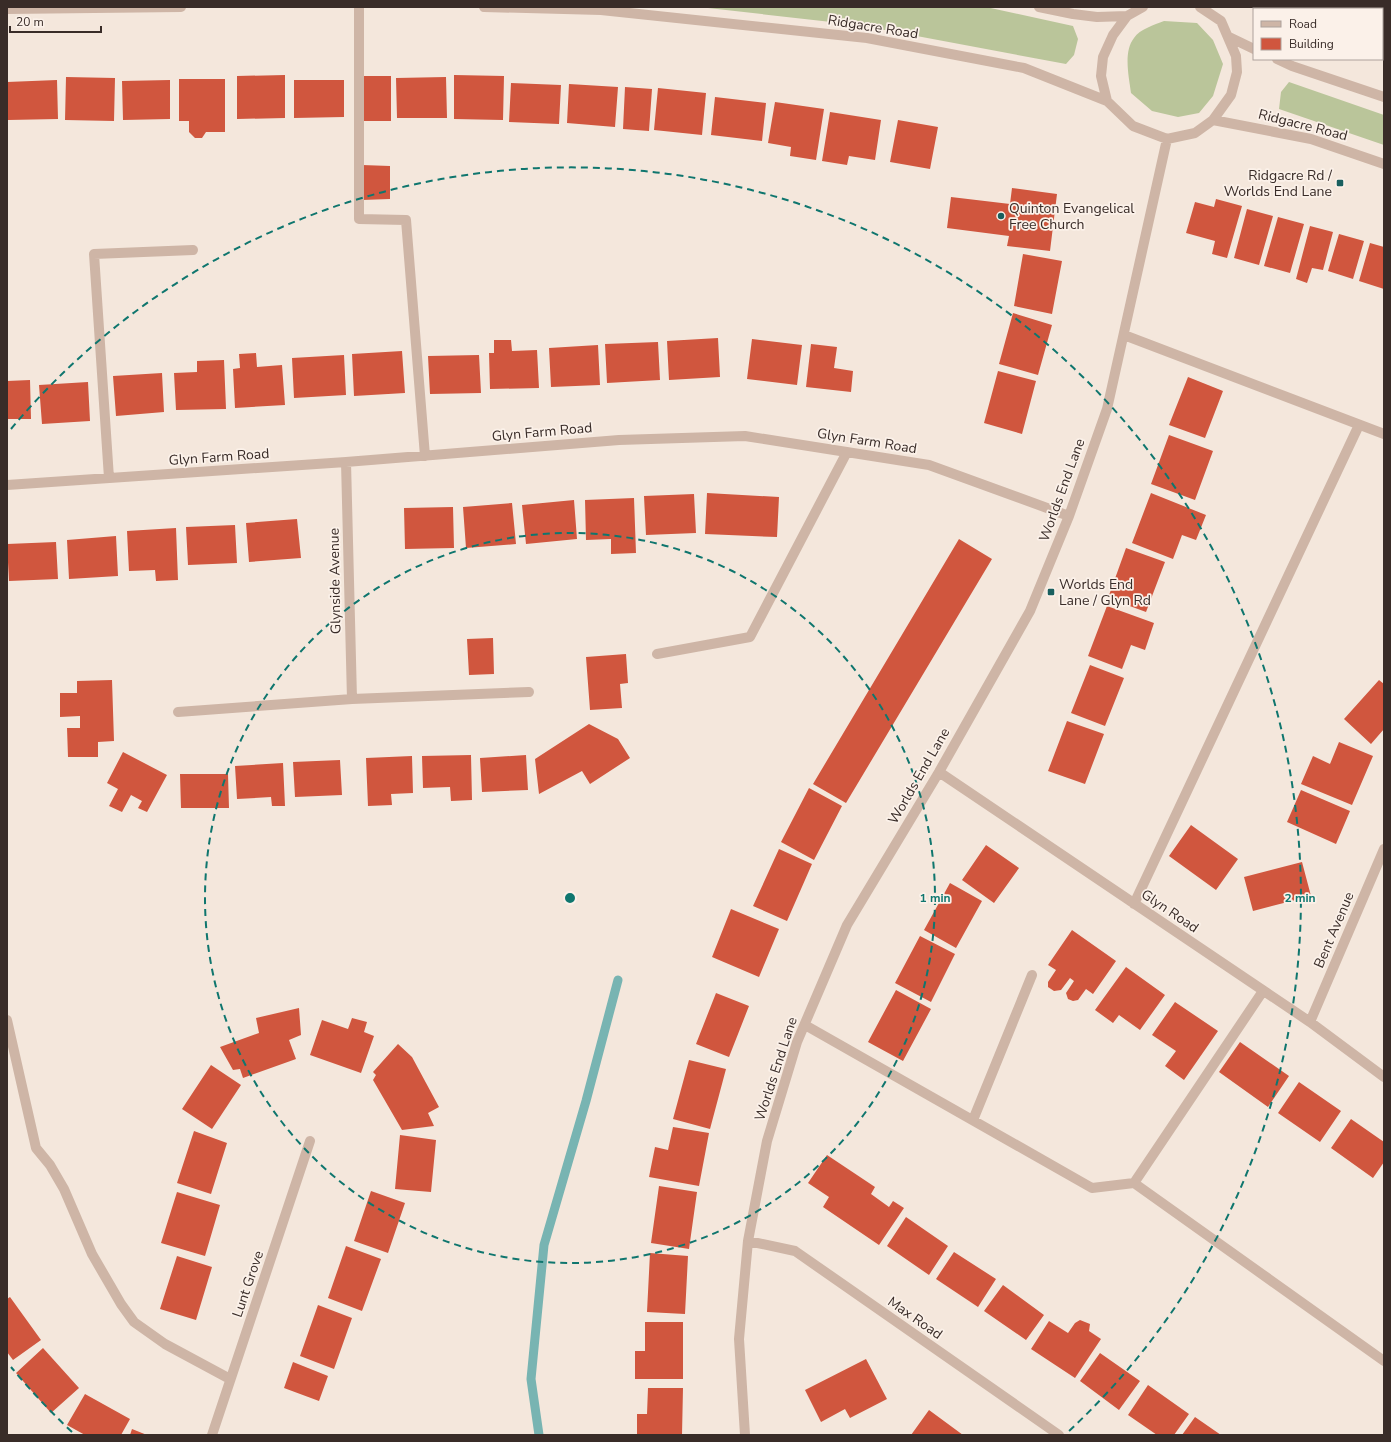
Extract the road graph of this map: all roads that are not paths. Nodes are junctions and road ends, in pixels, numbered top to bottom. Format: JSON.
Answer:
{"nodes":[{"id":1,"x":181,"y":7,"type":"edge"},
{"id":2,"x":359,"y":7,"type":"edge"},
{"id":3,"x":484,"y":7,"type":"edge"},
{"id":4,"x":1039,"y":7,"type":"edge"},
{"id":5,"x":1143,"y":7,"type":"edge"},
{"id":6,"x":1200,"y":7,"type":"edge"},
{"id":7,"x":7,"y":9,"type":"edge"},
{"id":8,"x":1128,"y":16,"type":"junction"},
{"id":9,"x":1229,"y":37,"type":"junction"},
{"id":10,"x":1253,"y":49,"type":"edge"},
{"id":11,"x":1279,"y":60,"type":"edge"},
{"id":12,"x":1384,"y":97,"type":"edge"},
{"id":13,"x":1108,"y":101,"type":"junction"},
{"id":14,"x":1213,"y":120,"type":"junction"},
{"id":15,"x":1167,"y":139,"type":"junction"},
{"id":16,"x":1384,"y":164,"type":"edge"},
{"id":17,"x":193,"y":250,"type":"dead end"},
{"id":18,"x":1124,"y":335,"type":"junction"},
{"id":19,"x":1358,"y":425,"type":"junction"},
{"id":20,"x":1384,"y":434,"type":"edge"},
{"id":21,"x":848,"y":452,"type":"junction"},
{"id":22,"x":425,"y":456,"type":"junction"},
{"id":23,"x":346,"y":462,"type":"junction"},
{"id":24,"x":109,"y":478,"type":"junction"},
{"id":25,"x":7,"y":485,"type":"edge"},
{"id":26,"x":1069,"y":516,"type":"junction"},
{"id":27,"x":656,"y":654,"type":"dead end"},
{"id":28,"x":529,"y":692,"type":"dead end"},
{"id":29,"x":352,"y":699,"type":"junction"},
{"id":30,"x":178,"y":712,"type":"dead end"},
{"id":31,"x":939,"y":772,"type":"junction"},
{"id":32,"x":1384,"y":849,"type":"edge"},
{"id":33,"x":1381,"y":862,"type":"edge"},
{"id":34,"x":1134,"y":904,"type":"junction"},
{"id":35,"x":1032,"y":975,"type":"dead end"},
{"id":36,"x":1263,"y":991,"type":"junction"},
{"id":37,"x":7,"y":1020,"type":"edge"},
{"id":38,"x":1310,"y":1022,"type":"junction"},
{"id":39,"x":805,"y":1025,"type":"junction"},
{"id":40,"x":1384,"y":1077,"type":"edge"},
{"id":41,"x":973,"y":1120,"type":"junction"},
{"id":42,"x":310,"y":1141,"type":"dead end"},
{"id":43,"x":1134,"y":1183,"type":"junction"},
{"id":44,"x":748,"y":1241,"type":"junction"},
{"id":45,"x":1384,"y":1361,"type":"edge"},
{"id":46,"x":230,"y":1379,"type":"junction"},
{"id":47,"x":212,"y":1435,"type":"edge"},
{"id":48,"x":745,"y":1435,"type":"edge"},
{"id":49,"x":1059,"y":1435,"type":"edge"}],
"edges":[{"from":1,"to":7,"type":"street"},
{"from":2,"to":22,"type":"street"},
{"from":3,"to":13,"type":"street","name":"Ridgacre Road"},
{"from":4,"to":8,"type":"street"},
{"from":5,"to":8,"type":"street"},
{"from":6,"to":9,"type":"street"},
{"from":8,"to":13,"type":"street"},
{"from":9,"to":10,"type":"street"},
{"from":9,"to":14,"type":"street"},
{"from":11,"to":12,"type":"street"},
{"from":13,"to":15,"type":"street"},
{"from":14,"to":15,"type":"street"},
{"from":14,"to":16,"type":"street","name":"Ridgacre Road"},
{"from":15,"to":18,"type":"street","name":"Worlds End Lane"},
{"from":17,"to":24,"type":"street"},
{"from":18,"to":19,"type":"street"},
{"from":18,"to":26,"type":"street","name":"Worlds End Lane"},
{"from":19,"to":20,"type":"street"},
{"from":19,"to":34,"type":"street"},
{"from":21,"to":22,"type":"street","name":"Glyn Farm Road"},
{"from":21,"to":26,"type":"street","name":"Glyn Farm Road"},
{"from":21,"to":27,"type":"street"},
{"from":22,"to":23,"type":"street","name":"Glyn Farm Road"},
{"from":23,"to":24,"type":"street","name":"Glyn Farm Road"},
{"from":23,"to":29,"type":"street","name":"Glynside Avenue"},
{"from":24,"to":25,"type":"street","name":"Glyn Farm Road"},
{"from":26,"to":31,"type":"street","name":"Worlds End Lane"},
{"from":28,"to":29,"type":"street"},
{"from":29,"to":30,"type":"street"},
{"from":31,"to":34,"type":"street","name":"Glyn Road"},
{"from":31,"to":39,"type":"street","name":"Worlds End Lane"},
{"from":32,"to":33,"type":"street","name":"Bent Avenue"},
{"from":33,"to":38,"type":"street","name":"Bent Avenue"},
{"from":34,"to":36,"type":"street","name":"Glyn Road"},
{"from":35,"to":41,"type":"street"},
{"from":36,"to":38,"type":"street","name":"Glyn Road"},
{"from":36,"to":43,"type":"street"},
{"from":37,"to":46,"type":"street"},
{"from":38,"to":40,"type":"street","name":"Glyn Road"},
{"from":39,"to":41,"type":"street"},
{"from":39,"to":44,"type":"street","name":"Worlds End Lane"},
{"from":41,"to":43,"type":"street"},
{"from":42,"to":46,"type":"street","name":"Lunt Grove"},
{"from":43,"to":45,"type":"street"},
{"from":44,"to":48,"type":"street","name":"Worlds End Lane"},
{"from":44,"to":49,"type":"street","name":"Max Road"},
{"from":46,"to":47,"type":"street","name":"Lunt Grove"}]}
